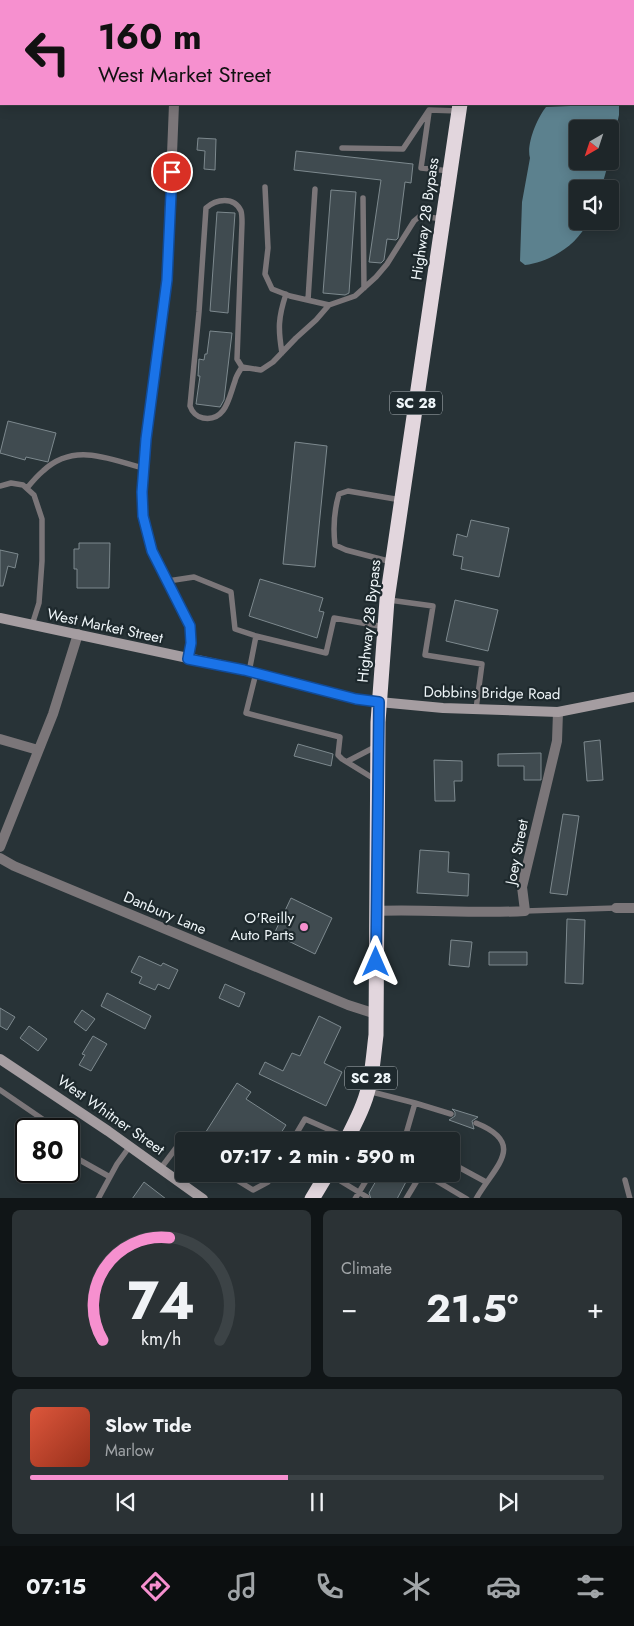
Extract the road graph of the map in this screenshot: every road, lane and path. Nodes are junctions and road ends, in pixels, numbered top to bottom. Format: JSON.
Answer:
{"nodes":[{"id":1,"x":174,"y":105,"type":"edge"},
{"id":2,"x":459,"y":107,"type":"edge"},
{"id":3,"x":430,"y":110,"type":"junction"},
{"id":4,"x":342,"y":148,"type":"dead end"},
{"id":5,"x":450,"y":171,"type":"junction"},
{"id":6,"x":265,"y":187,"type":"dead end"},
{"id":7,"x":315,"y":190,"type":"dead end"},
{"id":8,"x":362,"y":198,"type":"dead end"},
{"id":9,"x":443,"y":218,"type":"junction"},
{"id":10,"x":364,"y":288,"type":"junction"},
{"id":11,"x":286,"y":294,"type":"junction"},
{"id":12,"x":308,"y":300,"type":"junction"},
{"id":13,"x":329,"y":305,"type":"junction"},
{"id":14,"x":282,"y":353,"type":"junction"},
{"id":15,"x":242,"y":367,"type":"junction"},
{"id":16,"x":144,"y":468,"type":"junction"},
{"id":17,"x":0,"y":486,"type":"edge"},
{"id":18,"x":27,"y":488,"type":"junction"},
{"id":19,"x":402,"y":500,"type":"junction"},
{"id":20,"x":392,"y":562,"type":"junction"},
{"id":21,"x":168,"y":581,"type":"junction"},
{"id":22,"x":387,"y":600,"type":"junction"},
{"id":23,"x":0,"y":618,"type":"edge"},
{"id":24,"x":32,"y":625,"type":"junction"},
{"id":25,"x":385,"y":627,"type":"junction"},
{"id":26,"x":78,"y":634,"type":"junction"},
{"id":27,"x":256,"y":636,"type":"junction"},
{"id":28,"x":188,"y":659,"type":"junction"},
{"id":29,"x":252,"y":673,"type":"junction"},
{"id":30,"x":634,"y":697,"type":"edge"},
{"id":31,"x":379,"y":702,"type":"junction"},
{"id":32,"x":476,"y":709,"type":"junction"},
{"id":33,"x":558,"y":712,"type":"junction"},
{"id":34,"x":0,"y":739,"type":"edge"},
{"id":35,"x":378,"y":746,"type":"junction"},
{"id":36,"x":38,"y":750,"type":"junction"},
{"id":37,"x":348,"y":762,"type":"junction"},
{"id":38,"x":377,"y":780,"type":"junction"},
{"id":39,"x":0,"y":847,"type":"edge"},
{"id":40,"x":0,"y":858,"type":"edge"},
{"id":41,"x":616,"y":908,"type":"joint"},
{"id":42,"x":634,"y":908,"type":"edge"},
{"id":43,"x":376,"y":910,"type":"junction"},
{"id":44,"x":525,"y":911,"type":"junction"},
{"id":45,"x":376,"y":1014,"type":"junction"},
{"id":46,"x":0,"y":1059,"type":"edge"},
{"id":47,"x":0,"y":1090,"type":"edge"},
{"id":48,"x":368,"y":1090,"type":"junction"},
{"id":49,"x":415,"y":1103,"type":"junction"},
{"id":50,"x":451,"y":1114,"type":"dead end"},
{"id":51,"x":41,"y":1118,"type":"edge"},
{"id":52,"x":476,"y":1123,"type":"dead end"},
{"id":53,"x":297,"y":1132,"type":"edge"},
{"id":54,"x":331,"y":1132,"type":"edge"},
{"id":55,"x":351,"y":1132,"type":"edge"},
{"id":56,"x":407,"y":1132,"type":"edge"},
{"id":57,"x":130,"y":1146,"type":"junction"},
{"id":58,"x":175,"y":1149,"type":"edge"},
{"id":59,"x":80,"y":1159,"type":"edge"},
{"id":60,"x":161,"y":1168,"type":"junction"},
{"id":61,"x":460,"y":1168,"type":"edge"},
{"id":62,"x":110,"y":1177,"type":"junction"},
{"id":63,"x":625,"y":1180,"type":"dead end"},
{"id":64,"x":240,"y":1182,"type":"edge"},
{"id":65,"x":268,"y":1182,"type":"edge"},
{"id":66,"x":323,"y":1182,"type":"edge"},
{"id":67,"x":342,"y":1182,"type":"edge"},
{"id":68,"x":365,"y":1182,"type":"edge"},
{"id":69,"x":416,"y":1182,"type":"edge"},
{"id":70,"x":439,"y":1182,"type":"edge"},
{"id":71,"x":486,"y":1182,"type":"junction"},
{"id":72,"x":359,"y":1192,"type":"junction"},
{"id":73,"x":367,"y":1197,"type":"dead end"},
{"id":74,"x":98,"y":1198,"type":"edge"},
{"id":75,"x":203,"y":1198,"type":"edge"},
{"id":76,"x":312,"y":1198,"type":"edge"},
{"id":77,"x":355,"y":1198,"type":"edge"},
{"id":78,"x":406,"y":1198,"type":"edge"},
{"id":79,"x":467,"y":1198,"type":"edge"},
{"id":80,"x":476,"y":1198,"type":"edge"},
{"id":81,"x":630,"y":1198,"type":"edge"}],
"edges":[{"from":1,"to":16,"type":"street"},
{"from":2,"to":3,"type":"lane"},
{"from":2,"to":5,"type":"highway","name":"Highway 28 Bypass","number":"SC 28"},
{"from":3,"to":4,"type":"lane"},
{"from":3,"to":5,"type":"lane"},
{"from":5,"to":9,"type":"highway","name":"Highway 28 Bypass","number":"SC 28"},
{"from":6,"to":11,"type":"lane"},
{"from":7,"to":12,"type":"lane"},
{"from":8,"to":10,"type":"lane"},
{"from":9,"to":10,"type":"lane"},
{"from":9,"to":19,"type":"highway","name":"Highway 28 Bypass","number":"SC 28"},
{"from":10,"to":13,"type":"lane"},
{"from":11,"to":12,"type":"lane"},
{"from":11,"to":14,"type":"lane"},
{"from":12,"to":13,"type":"lane"},
{"from":13,"to":14,"type":"lane"},
{"from":14,"to":15,"type":"lane"},
{"from":15,"to":15,"type":"lane"},
{"from":16,"to":18,"type":"lane"},
{"from":16,"to":21,"type":"street"},
{"from":17,"to":18,"type":"lane"},
{"from":18,"to":24,"type":"lane"},
{"from":19,"to":20,"type":"highway","name":"Highway 28 Bypass","number":"SC 28"},
{"from":19,"to":20,"type":"lane"},
{"from":20,"to":22,"type":"highway","name":"Highway 28 Bypass","number":"SC 28"},
{"from":21,"to":27,"type":"lane"},
{"from":21,"to":28,"type":"street"},
{"from":22,"to":25,"type":"highway","name":"Highway 28 Bypass","number":"SC 28"},
{"from":22,"to":32,"type":"lane"},
{"from":23,"to":24,"type":"main road","name":"West Market Street"},
{"from":24,"to":26,"type":"main road","name":"West Market Street"},
{"from":25,"to":27,"type":"lane"},
{"from":25,"to":31,"type":"highway","name":"Highway 28 Bypass","number":"SC 28"},
{"from":26,"to":28,"type":"main road","name":"West Market Street"},
{"from":26,"to":36,"type":"street"},
{"from":27,"to":29,"type":"lane"},
{"from":28,"to":29,"type":"main road","name":"West Market Street"},
{"from":29,"to":31,"type":"main road","name":"West Market Street"},
{"from":29,"to":37,"type":"lane"},
{"from":30,"to":33,"type":"main road","name":"Dobbins Bridge Road"},
{"from":31,"to":32,"type":"main road","name":"Dobbins Bridge Road"},
{"from":31,"to":35,"type":"highway","name":"Highway 28 Bypass","number":"SC 28"},
{"from":32,"to":33,"type":"main road","name":"Dobbins Bridge Road"},
{"from":33,"to":44,"type":"street","name":"Joey Street"},
{"from":34,"to":36,"type":"street"},
{"from":35,"to":37,"type":"lane"},
{"from":35,"to":38,"type":"highway","name":"Highway 28 Bypass","number":"SC 28"},
{"from":36,"to":39,"type":"street"},
{"from":37,"to":38,"type":"lane"},
{"from":38,"to":43,"type":"highway","name":"Highway 28 Bypass","number":"SC 28"},
{"from":40,"to":45,"type":"street","name":"Danbury Lane"},
{"from":41,"to":42,"type":"street"},
{"from":41,"to":44,"type":"lane"},
{"from":43,"to":44,"type":"street"},
{"from":43,"to":45,"type":"highway","name":"Highway 28 Bypass","number":"SC 28"},
{"from":45,"to":48,"type":"highway","name":"Highway 28 Bypass","number":"SC 28"},
{"from":46,"to":57,"type":"main road","name":"West Whitner Street"},
{"from":47,"to":51,"type":"lane"},
{"from":48,"to":49,"type":"lane"},
{"from":48,"to":55,"type":"highway","name":"Highway 28 Bypass","number":"SC 28"},
{"from":49,"to":50,"type":"lane"},
{"from":49,"to":56,"type":"lane"},
{"from":52,"to":71,"type":"lane"},
{"from":53,"to":54,"type":"lane"},
{"from":57,"to":60,"type":"main road","name":"West Whitner Street"},
{"from":57,"to":62,"type":"lane"},
{"from":58,"to":60,"type":"lane"},
{"from":59,"to":62,"type":"lane"},
{"from":60,"to":75,"type":"main road","name":"West Whitner Street"},
{"from":61,"to":71,"type":"lane"},
{"from":62,"to":74,"type":"lane"},
{"from":63,"to":81,"type":"lane"},
{"from":64,"to":65,"type":"lane"},
{"from":66,"to":76,"type":"highway"},
{"from":67,"to":72,"type":"lane"},
{"from":68,"to":72,"type":"lane"},
{"from":69,"to":78,"type":"lane"},
{"from":70,"to":79,"type":"lane"},
{"from":71,"to":80,"type":"lane"},
{"from":72,"to":73,"type":"lane"},
{"from":72,"to":77,"type":"lane"}]}
